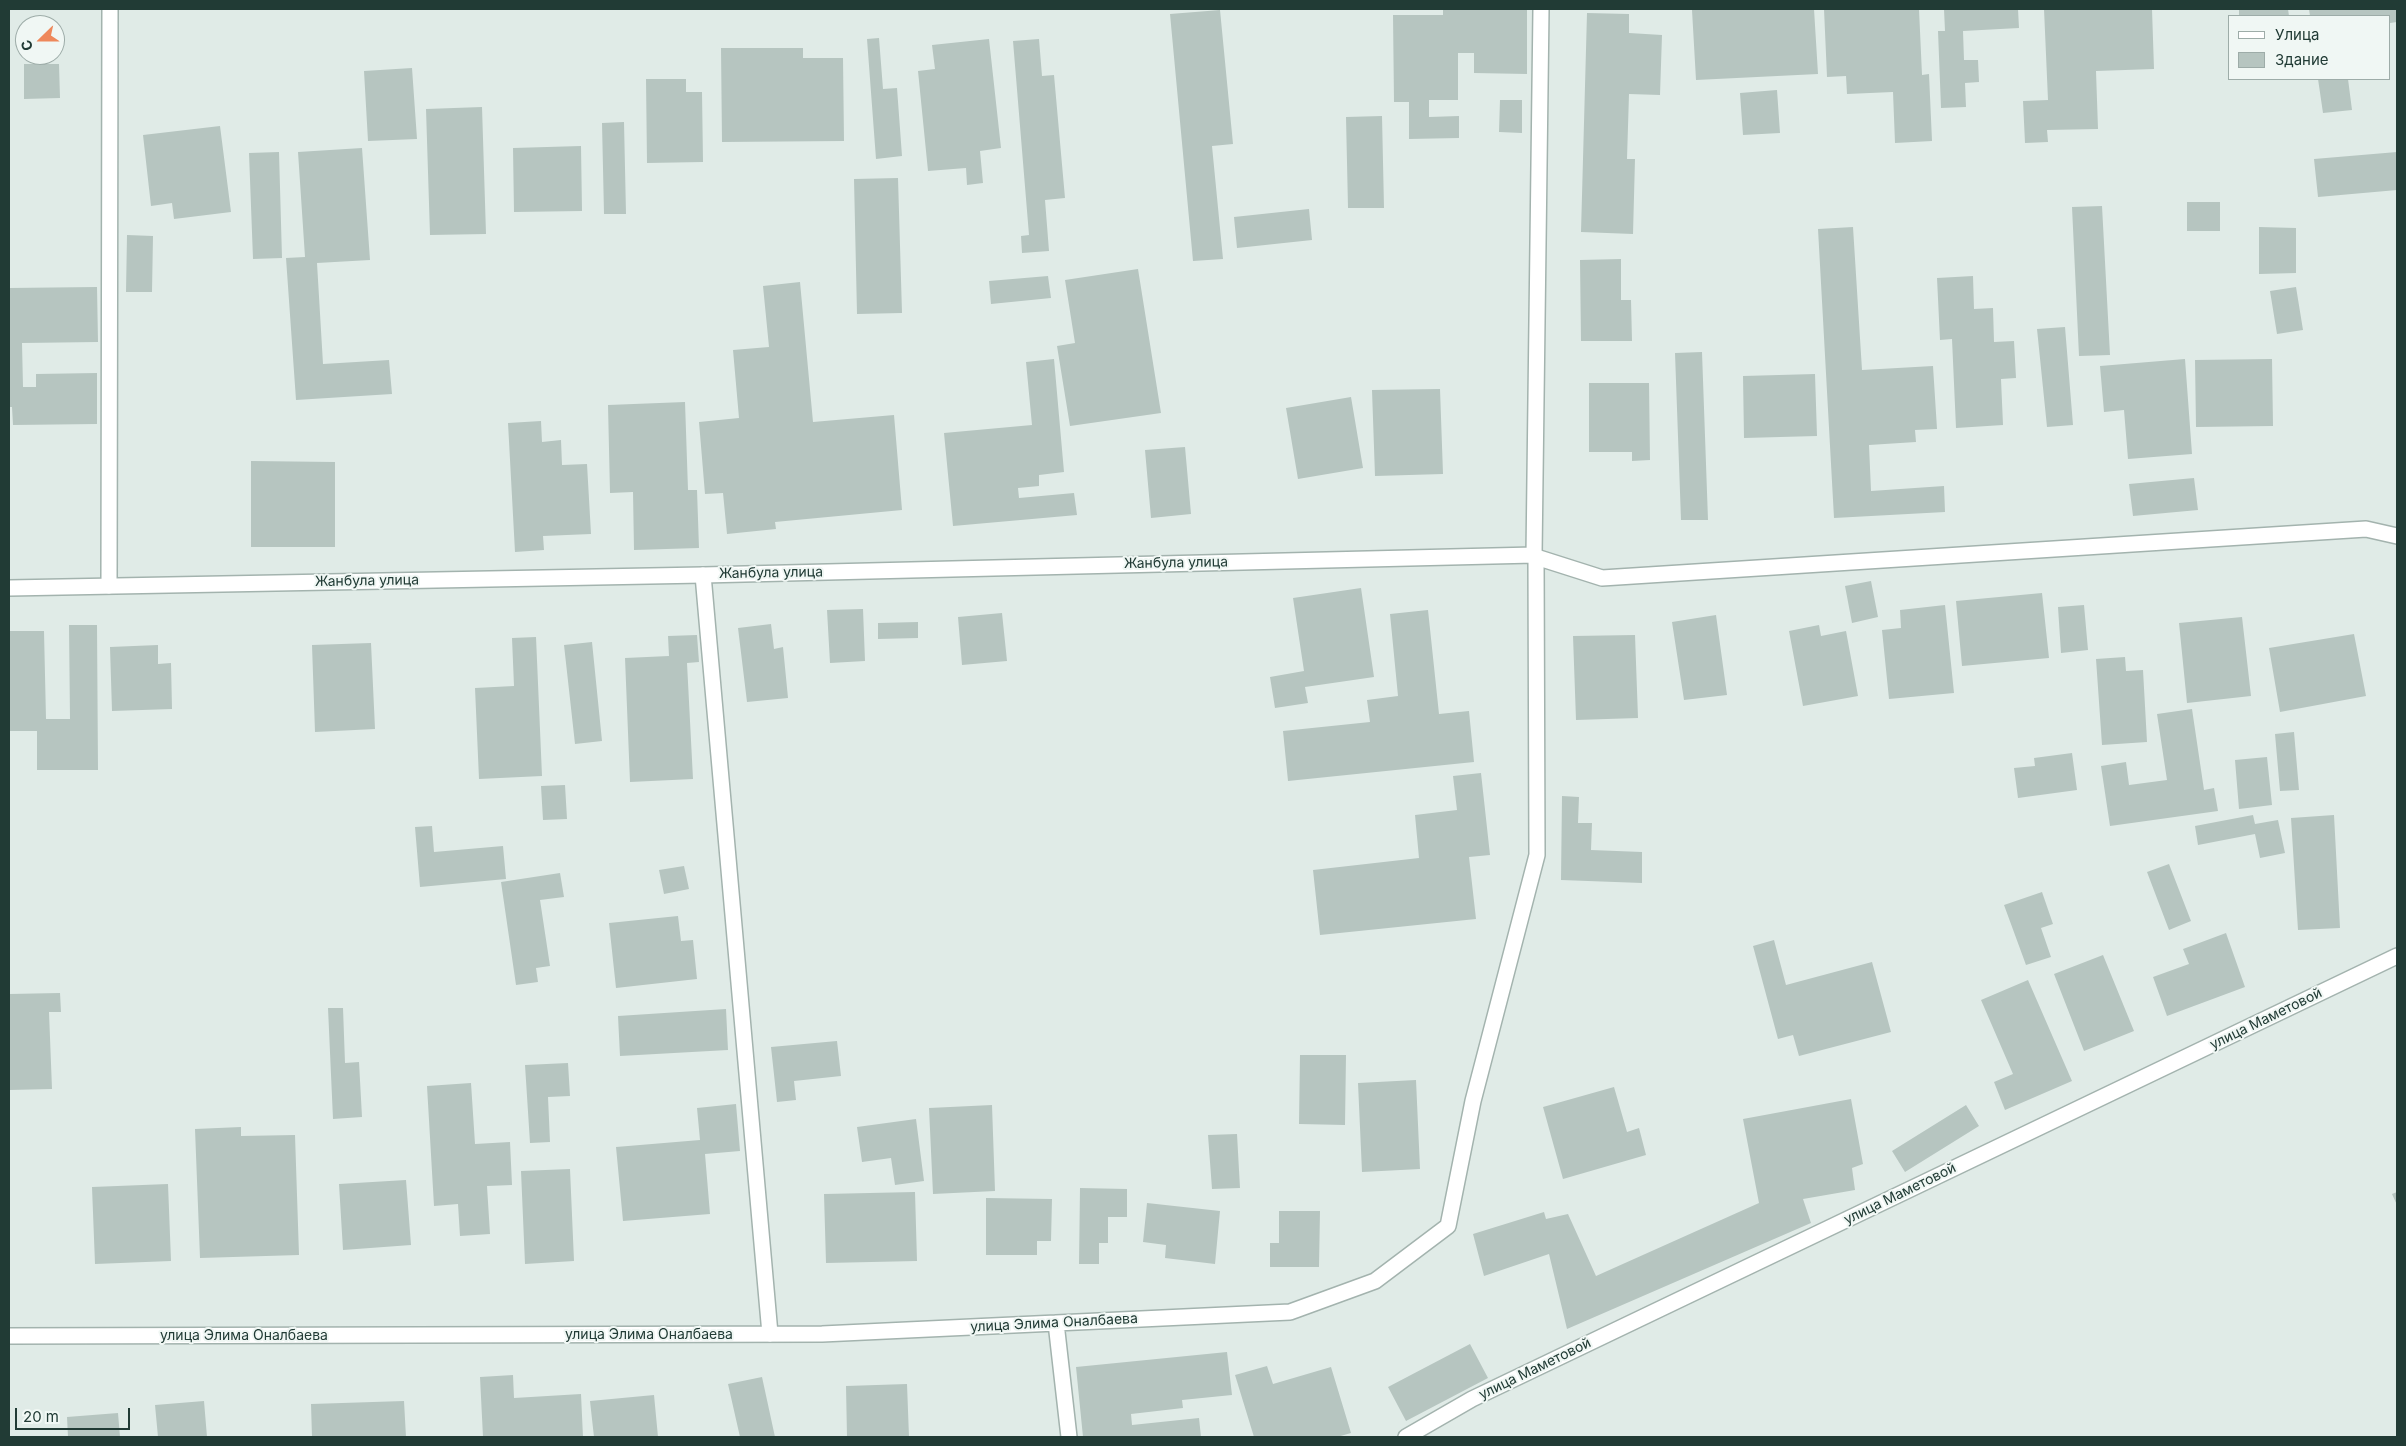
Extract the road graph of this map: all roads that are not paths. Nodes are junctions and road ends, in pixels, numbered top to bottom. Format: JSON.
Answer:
{"nodes":[{"id":1,"x":110,"y":9,"type":"edge"},
{"id":2,"x":1541,"y":9,"type":"edge"},
{"id":3,"x":2397,"y":536,"type":"edge"},
{"id":4,"x":1535,"y":556,"type":"junction"},
{"id":5,"x":703,"y":575,"type":"junction"},
{"id":6,"x":109,"y":586,"type":"junction"},
{"id":7,"x":9,"y":588,"type":"edge"},
{"id":8,"x":2397,"y":956,"type":"edge"},
{"id":9,"x":1056,"y":1323,"type":"junction"},
{"id":10,"x":770,"y":1334,"type":"junction"},
{"id":11,"x":9,"y":1336,"type":"edge"},
{"id":12,"x":1069,"y":1437,"type":"edge"},
{"id":13,"x":1406,"y":1437,"type":"edge"}],
"edges":[{"from":1,"to":6,"type":"street"},
{"from":2,"to":4,"type":"street","name":"улица Элима Оналбаева"},
{"from":3,"to":4,"type":"street","name":"Жанбула улица"},
{"from":4,"to":5,"type":"street","name":"Жанбула улица"},
{"from":4,"to":9,"type":"street","name":"улица Элима Оналбаева"},
{"from":5,"to":6,"type":"street","name":"Жанбула улица"},
{"from":5,"to":10,"type":"street"},
{"from":6,"to":7,"type":"street","name":"Жанбула улица"},
{"from":8,"to":13,"type":"street","name":"улица Маметовой"},
{"from":9,"to":10,"type":"street","name":"улица Элима Оналбаева"},
{"from":9,"to":12,"type":"street"},
{"from":10,"to":11,"type":"street","name":"улица Элима Оналбаева"}]}
